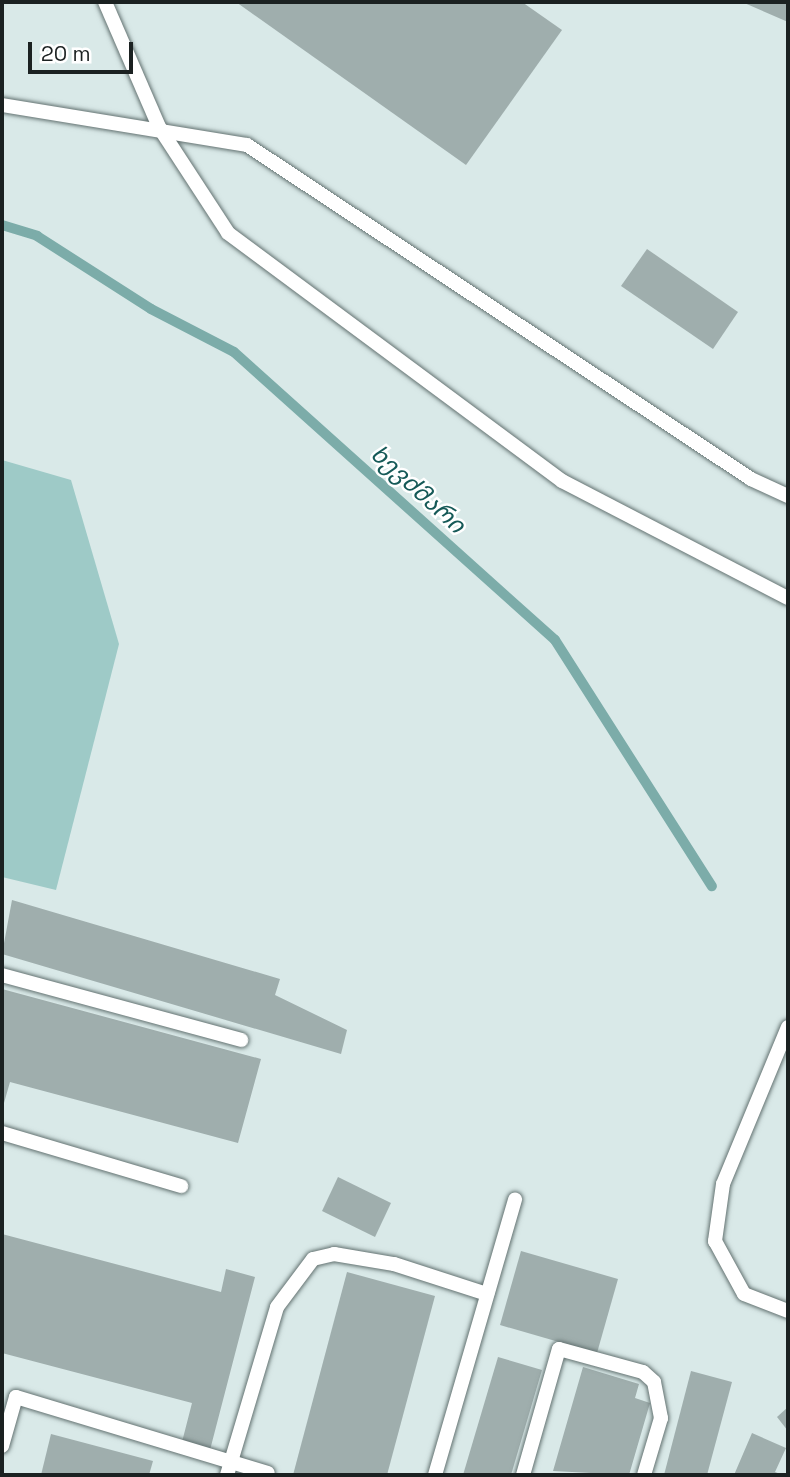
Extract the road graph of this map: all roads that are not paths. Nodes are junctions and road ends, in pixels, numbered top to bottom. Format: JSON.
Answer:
{"nodes":[{"id":1,"x":105,"y":2,"type":"edge"},
{"id":2,"x":2,"y":105,"type":"edge"},
{"id":3,"x":159,"y":127,"type":"junction"},
{"id":4,"x":788,"y":496,"type":"edge"},
{"id":5,"x":788,"y":598,"type":"edge"},
{"id":6,"x":2,"y":975,"type":"edge"},
{"id":7,"x":788,"y":1027,"type":"edge"},
{"id":8,"x":241,"y":1040,"type":"dead end"},
{"id":9,"x":2,"y":1133,"type":"edge"},
{"id":10,"x":181,"y":1186,"type":"dead end"},
{"id":11,"x":515,"y":1199,"type":"dead end"},
{"id":12,"x":487,"y":1294,"type":"junction"},
{"id":13,"x":788,"y":1311,"type":"edge"},
{"id":14,"x":2,"y":1446,"type":"edge"},
{"id":15,"x":229,"y":1468,"type":"edge"},
{"id":16,"x":268,"y":1473,"type":"dead end"},
{"id":17,"x":524,"y":1473,"type":"edge"},
{"id":18,"x":435,"y":1475,"type":"edge"},
{"id":19,"x":540,"y":1475,"type":"edge"},
{"id":20,"x":644,"y":1475,"type":"edge"}],
"edges":[{"from":1,"to":3,"type":"lane"},
{"from":2,"to":3,"type":"lane"},
{"from":3,"to":4,"type":"lane"},
{"from":3,"to":5,"type":"lane"},
{"from":6,"to":8,"type":"lane"},
{"from":7,"to":13,"type":"lane"},
{"from":9,"to":10,"type":"lane"},
{"from":11,"to":12,"type":"lane"},
{"from":12,"to":15,"type":"lane"},
{"from":12,"to":18,"type":"lane"},
{"from":14,"to":15,"type":"lane"},
{"from":15,"to":16,"type":"lane"},
{"from":17,"to":19,"type":"lane"},
{"from":17,"to":20,"type":"lane"}]}
